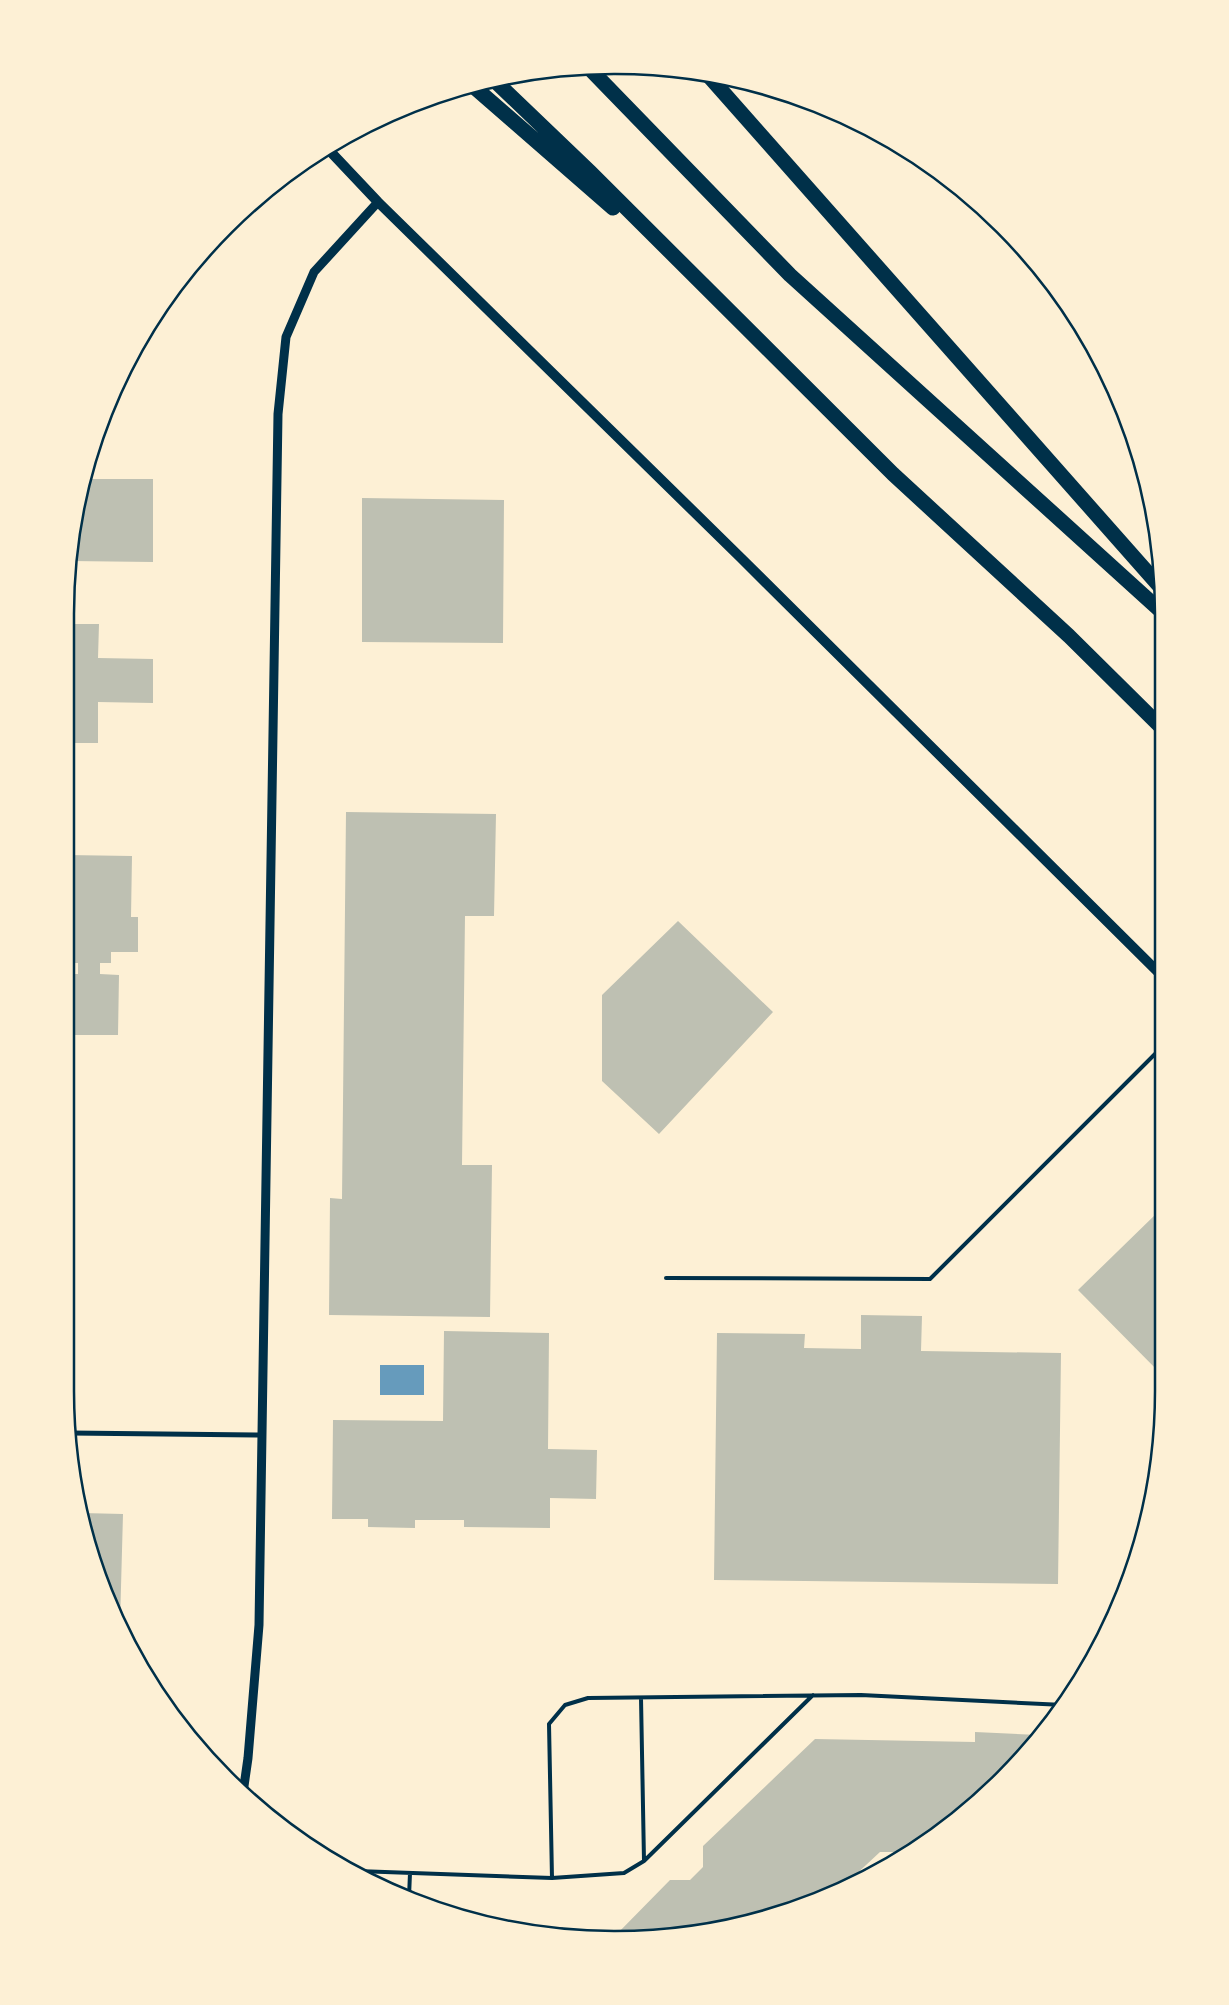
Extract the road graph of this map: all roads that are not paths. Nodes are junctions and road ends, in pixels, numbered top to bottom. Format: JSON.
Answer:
{"nodes":[{"id":1,"x":595,"y":75,"type":"edge"},
{"id":2,"x":715,"y":83,"type":"edge"},
{"id":3,"x":500,"y":86,"type":"edge"},
{"id":4,"x":479,"y":91,"type":"edge"},
{"id":5,"x":332,"y":153,"type":"edge"},
{"id":6,"x":378,"y":202,"type":"junction"},
{"id":7,"x":717,"y":299,"type":"junction"},
{"id":8,"x":1154,"y":580,"type":"edge"},
{"id":9,"x":1155,"y":606,"type":"edge"},
{"id":10,"x":1155,"y":721,"type":"edge"},
{"id":11,"x":1155,"y":969,"type":"edge"},
{"id":12,"x":1155,"y":1054,"type":"edge"},
{"id":13,"x":666,"y":1278,"type":"dead end"},
{"id":14,"x":76,"y":1433,"type":"edge"},
{"id":15,"x":261,"y":1435,"type":"junction"},
{"id":16,"x":813,"y":1696,"type":"junction"},
{"id":17,"x":641,"y":1698,"type":"junction"},
{"id":18,"x":1055,"y":1705,"type":"edge"},
{"id":19,"x":244,"y":1784,"type":"edge"},
{"id":20,"x":644,"y":1862,"type":"junction"},
{"id":21,"x":368,"y":1871,"type":"edge"},
{"id":22,"x":410,"y":1873,"type":"junction"},
{"id":23,"x":552,"y":1878,"type":"junction"},
{"id":24,"x":409,"y":1891,"type":"edge"}],
"edges":[{"from":1,"to":9,"type":"highway"},
{"from":2,"to":8,"type":"highway"},
{"from":3,"to":7,"type":"highway"},
{"from":4,"to":7,"type":"highway"},
{"from":5,"to":6,"type":"main road"},
{"from":6,"to":11,"type":"main road"},
{"from":6,"to":15,"type":"street"},
{"from":7,"to":10,"type":"highway"},
{"from":12,"to":13,"type":"lane"},
{"from":14,"to":15,"type":"street"},
{"from":15,"to":19,"type":"street"},
{"from":16,"to":17,"type":"lane"},
{"from":16,"to":18,"type":"lane"},
{"from":16,"to":20,"type":"lane"},
{"from":17,"to":20,"type":"lane"},
{"from":17,"to":23,"type":"lane"},
{"from":20,"to":23,"type":"lane"},
{"from":21,"to":22,"type":"lane"},
{"from":22,"to":23,"type":"lane"},
{"from":22,"to":24,"type":"lane"}]}
